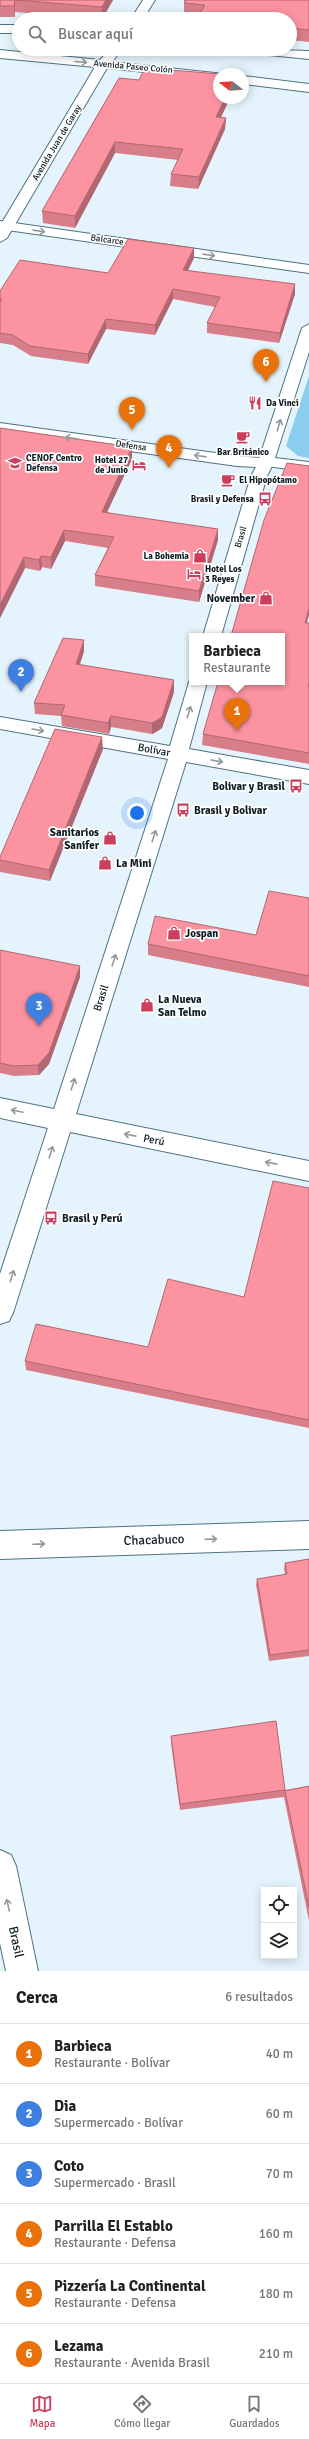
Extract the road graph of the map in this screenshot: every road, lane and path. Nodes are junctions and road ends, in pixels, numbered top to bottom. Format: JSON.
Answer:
{"nodes":[{"id":1,"x":149,"y":0,"type":"edge"},
{"id":2,"x":141,"y":12,"type":"edge"},
{"id":3,"x":0,"y":29,"type":"edge"},
{"id":4,"x":12,"y":29,"type":"edge"},
{"id":5,"x":0,"y":54,"type":"edge"},
{"id":6,"x":297,"y":54,"type":"edge"},
{"id":7,"x":12,"y":55,"type":"edge"},
{"id":8,"x":309,"y":55,"type":"edge"},
{"id":9,"x":21,"y":56,"type":"edge"},
{"id":10,"x":110,"y":56,"type":"edge"},
{"id":11,"x":103,"y":64,"type":"junction"},
{"id":12,"x":189,"y":72,"type":"junction"},
{"id":13,"x":213,"y":73,"type":"edge"},
{"id":14,"x":213,"y":75,"type":"edge"},
{"id":15,"x":249,"y":76,"type":"edge"},
{"id":16,"x":249,"y":81,"type":"edge"},
{"id":17,"x":309,"y":81,"type":"edge"},
{"id":18,"x":309,"y":88,"type":"edge"},
{"id":19,"x":2,"y":230,"type":"edge"},
{"id":20,"x":309,"y":269,"type":"edge"},
{"id":21,"x":309,"y":328,"type":"edge"},
{"id":22,"x":0,"y":428,"type":"edge"},
{"id":23,"x":266,"y":462,"type":"junction"},
{"id":24,"x":309,"y":467,"type":"edge"},
{"id":25,"x":213,"y":633,"type":"edge"},
{"id":26,"x":197,"y":685,"type":"edge"},
{"id":27,"x":0,"y":723,"type":"edge"},
{"id":28,"x":178,"y":754,"type":"junction"},
{"id":29,"x":309,"y":777,"type":"edge"},
{"id":30,"x":0,"y":1108,"type":"edge"},
{"id":31,"x":61,"y":1121,"type":"junction"},
{"id":32,"x":309,"y":1171,"type":"edge"},
{"id":33,"x":0,"y":1313,"type":"edge"},
{"id":34,"x":309,"y":1536,"type":"edge"},
{"id":35,"x":0,"y":1545,"type":"edge"},
{"id":36,"x":0,"y":1866,"type":"edge"},
{"id":37,"x":22,"y":1971,"type":"edge"}],
"edges":[{"from":1,"to":2,"type":"street"},
{"from":3,"to":4,"type":"street"},
{"from":5,"to":7,"type":"street","name":"Avenida Paseo Colón","one_way":true},
{"from":6,"to":8,"type":"street"},
{"from":9,"to":11,"type":"street","name":"Avenida Paseo Colón","one_way":true},
{"from":10,"to":11,"type":"street","name":"Avenida Juan de Garay"},
{"from":11,"to":12,"type":"street","name":"Avenida Paseo Colón"},
{"from":11,"to":19,"type":"street","name":"Avenida Juan de Garay"},
{"from":12,"to":13,"type":"street"},
{"from":12,"to":14,"type":"street","name":"Avenida Paseo Colón"},
{"from":15,"to":17,"type":"street"},
{"from":16,"to":18,"type":"street"},
{"from":19,"to":20,"type":"street","name":"Balcarce","one_way":true},
{"from":23,"to":21,"type":"street","name":"Brasil","one_way":true},
{"from":23,"to":22,"type":"street","name":"Defensa","one_way":true},
{"from":23,"to":24,"type":"street","name":"Defensa"},
{"from":23,"to":25,"type":"street","name":"Brasil"},
{"from":28,"to":26,"type":"street","name":"Brasil","one_way":true},
{"from":27,"to":28,"type":"street","name":"Bolívar","one_way":true},
{"from":28,"to":29,"type":"street","name":"Bolívar","one_way":true},
{"from":31,"to":28,"type":"street","name":"Brasil","one_way":true},
{"from":31,"to":30,"type":"street","name":"Perú","one_way":true},
{"from":32,"to":31,"type":"street","name":"Perú","one_way":true},
{"from":33,"to":31,"type":"street","name":"Brasil","one_way":true},
{"from":35,"to":34,"type":"street","name":"Chacabuco","one_way":true},
{"from":37,"to":36,"type":"street","name":"Brasil","one_way":true}]}
